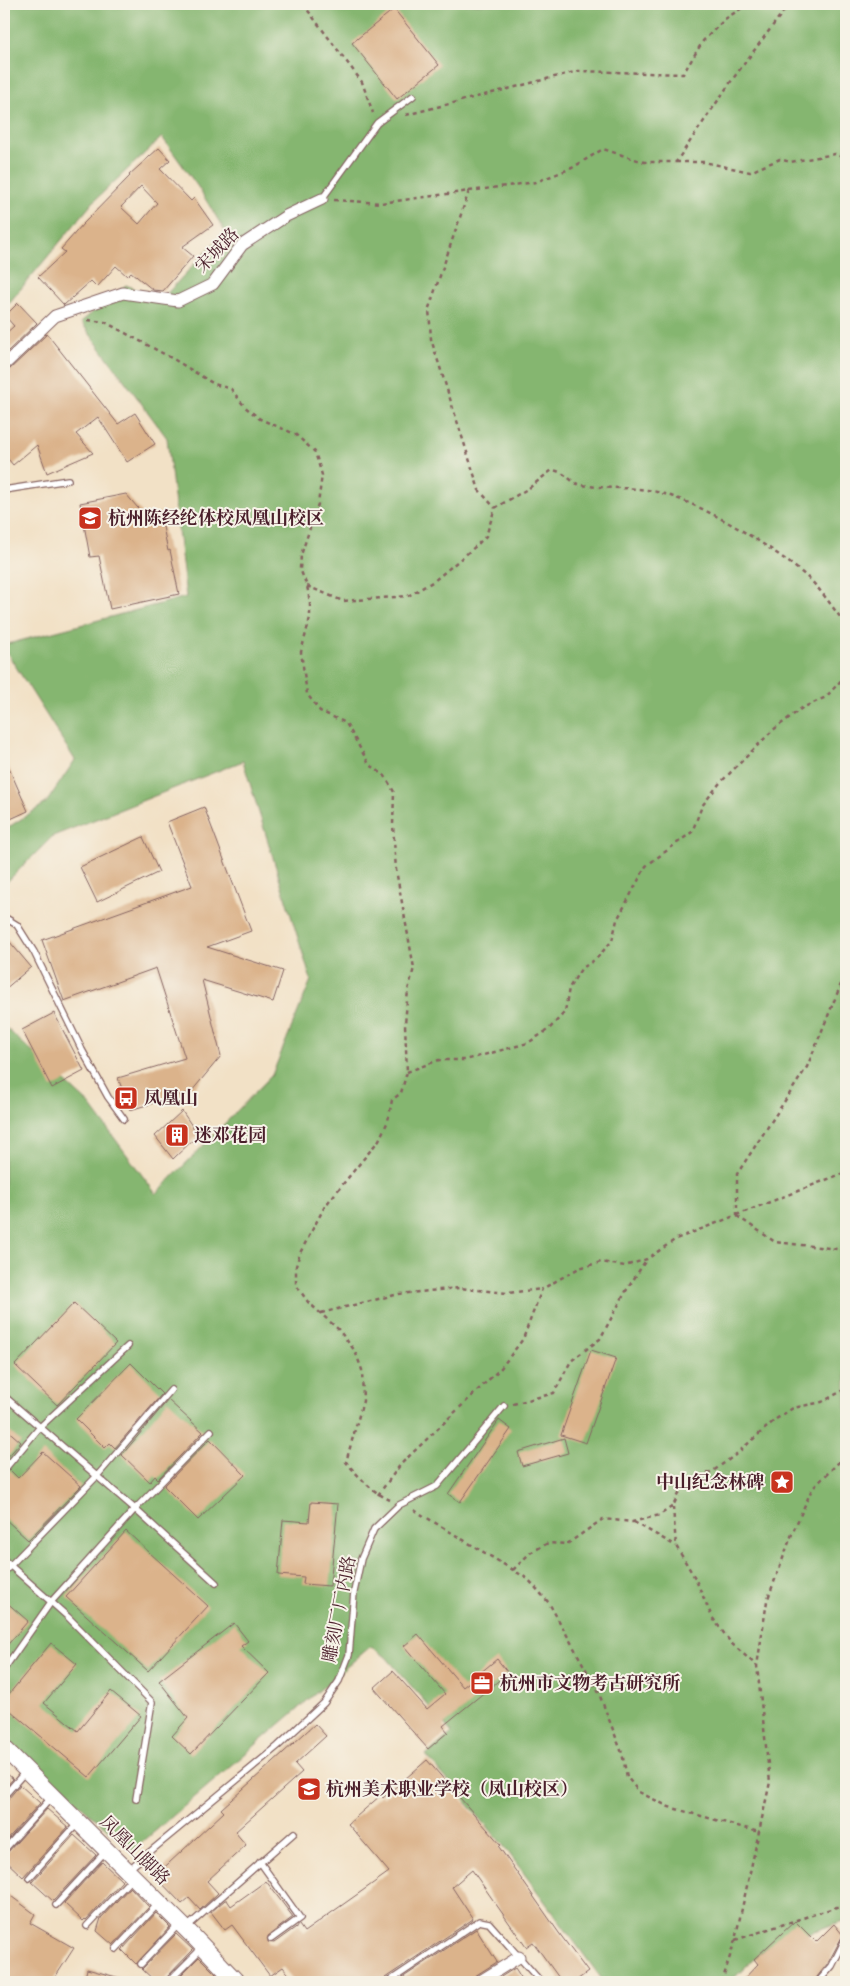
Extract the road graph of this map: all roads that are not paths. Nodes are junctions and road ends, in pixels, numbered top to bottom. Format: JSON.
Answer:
{"nodes":[{"id":1,"x":413,"y":96,"type":"dead end"},
{"id":2,"x":322,"y":199,"type":"joint"},
{"id":3,"x":4,"y":366,"type":"edge"},
{"id":4,"x":68,"y":480,"type":"dead end"},
{"id":5,"x":4,"y":490,"type":"edge"},
{"id":6,"x":4,"y":917,"type":"edge"},
{"id":7,"x":124,"y":1120,"type":"dead end"},
{"id":8,"x":128,"y":1346,"type":"dead end"},
{"id":9,"x":171,"y":1390,"type":"dead end"},
{"id":10,"x":4,"y":1396,"type":"edge"},
{"id":11,"x":504,"y":1406,"type":"road end"},
{"id":12,"x":40,"y":1427,"type":"junction"},
{"id":13,"x":211,"y":1431,"type":"dead end"},
{"id":14,"x":4,"y":1470,"type":"edge"},
{"id":15,"x":97,"y":1476,"type":"junction"},
{"id":16,"x":135,"y":1509,"type":"junction"},
{"id":17,"x":4,"y":1560,"type":"edge"},
{"id":18,"x":10,"y":1566,"type":"junction"},
{"id":19,"x":4,"y":1572,"type":"edge"},
{"id":20,"x":216,"y":1583,"type":"dead end"},
{"id":21,"x":51,"y":1602,"type":"junction"},
{"id":22,"x":4,"y":1669,"type":"edge"},
{"id":23,"x":4,"y":1748,"type":"edge"},
{"id":24,"x":26,"y":1771,"type":"junction"},
{"id":25,"x":4,"y":1796,"type":"edge"},
{"id":26,"x":52,"y":1796,"type":"junction"},
{"id":27,"x":136,"y":1799,"type":"dead end"},
{"id":28,"x":79,"y":1822,"type":"junction"},
{"id":29,"x":294,"y":1833,"type":"dead end"},
{"id":30,"x":4,"y":1850,"type":"edge"},
{"id":31,"x":106,"y":1850,"type":"junction"},
{"id":32,"x":260,"y":1862,"type":"junction"},
{"id":33,"x":130,"y":1873,"type":"junction"},
{"id":34,"x":28,"y":1878,"type":"dead end"},
{"id":35,"x":159,"y":1902,"type":"junction"},
{"id":36,"x":56,"y":1905,"type":"dead end"},
{"id":37,"x":87,"y":1926,"type":"dead end"},
{"id":38,"x":183,"y":1926,"type":"junction"},
{"id":39,"x":271,"y":1938,"type":"dead end"},
{"id":40,"x":846,"y":1938,"type":"edge"},
{"id":41,"x":203,"y":1946,"type":"junction"},
{"id":42,"x":116,"y":1949,"type":"dead end"},
{"id":43,"x":519,"y":1957,"type":"junction"},
{"id":44,"x":141,"y":1964,"type":"dead end"},
{"id":45,"x":226,"y":1978,"type":"edge"},
{"id":46,"x":168,"y":1982,"type":"edge"},
{"id":47,"x":388,"y":1982,"type":"edge"},
{"id":48,"x":479,"y":1982,"type":"edge"},
{"id":49,"x":541,"y":1982,"type":"edge"},
{"id":50,"x":818,"y":1982,"type":"edge"}],
"edges":[{"from":1,"to":2,"type":"lane"},
{"from":2,"to":3,"type":"street","name":"宋城路"},
{"from":4,"to":5,"type":"lane"},
{"from":6,"to":7,"type":"lane"},
{"from":8,"to":12,"type":"lane"},
{"from":9,"to":15,"type":"lane"},
{"from":10,"to":12,"type":"lane"},
{"from":11,"to":33,"type":"lane","name":"雕刻厂厂内路"},
{"from":12,"to":14,"type":"lane"},
{"from":12,"to":15,"type":"lane"},
{"from":13,"to":16,"type":"lane"},
{"from":15,"to":16,"type":"lane"},
{"from":15,"to":18,"type":"lane"},
{"from":16,"to":20,"type":"lane"},
{"from":16,"to":21,"type":"lane"},
{"from":17,"to":18,"type":"lane"},
{"from":18,"to":19,"type":"lane"},
{"from":18,"to":21,"type":"lane"},
{"from":21,"to":22,"type":"lane"},
{"from":21,"to":27,"type":"lane"},
{"from":23,"to":24,"type":"street","name":"凤凰山脚路"},
{"from":24,"to":25,"type":"lane"},
{"from":24,"to":26,"type":"street","name":"凤凰山脚路"},
{"from":26,"to":28,"type":"street","name":"凤凰山脚路"},
{"from":26,"to":30,"type":"lane"},
{"from":28,"to":31,"type":"street","name":"凤凰山脚路"},
{"from":28,"to":34,"type":"lane"},
{"from":29,"to":32,"type":"lane"},
{"from":31,"to":33,"type":"street","name":"凤凰山脚路"},
{"from":31,"to":36,"type":"lane"},
{"from":32,"to":38,"type":"lane"},
{"from":32,"to":39,"type":"lane"},
{"from":33,"to":35,"type":"street","name":"凤凰山脚路"},
{"from":33,"to":37,"type":"lane","name":"雕刻厂厂内路"},
{"from":35,"to":38,"type":"street","name":"凤凰山脚路"},
{"from":35,"to":42,"type":"lane"},
{"from":38,"to":41,"type":"street","name":"凤凰山脚路"},
{"from":38,"to":44,"type":"lane"},
{"from":40,"to":50,"type":"lane"},
{"from":41,"to":45,"type":"street","name":"凤凰山脚路"},
{"from":41,"to":46,"type":"lane"},
{"from":43,"to":47,"type":"lane"},
{"from":43,"to":48,"type":"street"},
{"from":43,"to":49,"type":"lane"}]}
